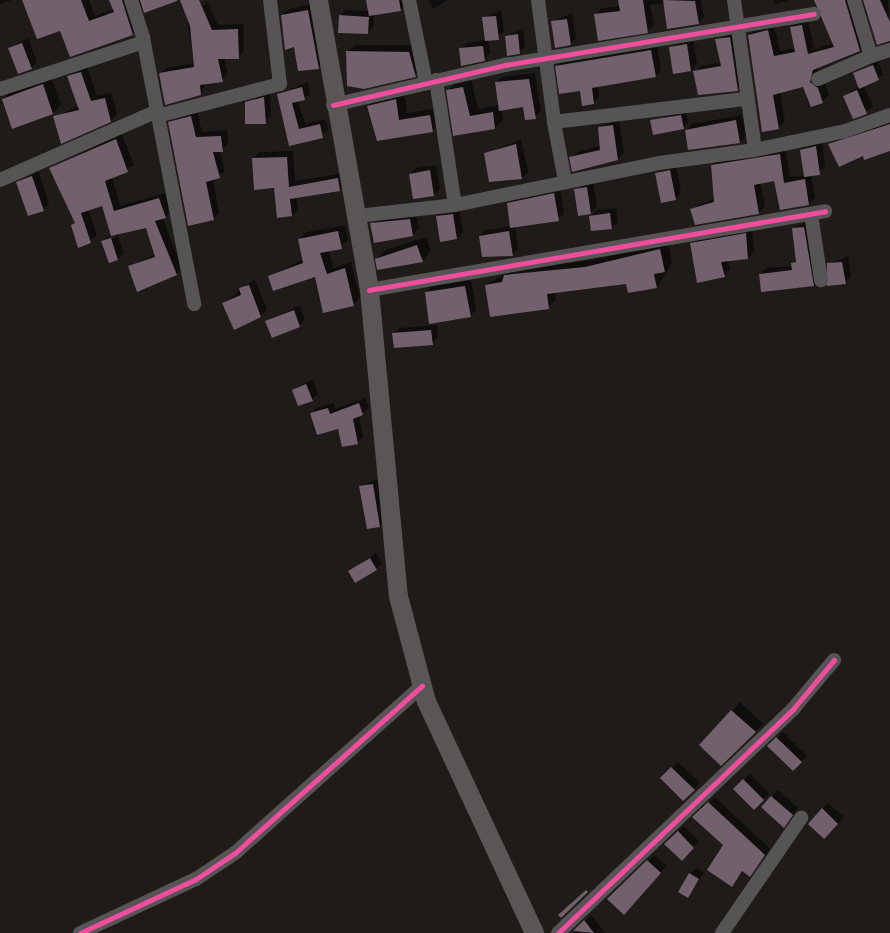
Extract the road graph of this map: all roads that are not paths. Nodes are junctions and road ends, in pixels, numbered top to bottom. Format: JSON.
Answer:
{"nodes":[{"id":1,"x":131,"y":0,"type":"edge"},
{"id":2,"x":270,"y":0,"type":"edge"},
{"id":3,"x":318,"y":0,"type":"edge"},
{"id":4,"x":409,"y":0,"type":"edge"},
{"id":5,"x":538,"y":0,"type":"edge"},
{"id":6,"x":734,"y":0,"type":"edge"},
{"id":7,"x":854,"y":0,"type":"edge"},
{"id":8,"x":814,"y":14,"type":"dead end"},
{"id":9,"x":739,"y":30,"type":"junction"},
{"id":10,"x":144,"y":42,"type":"junction"},
{"id":11,"x":890,"y":50,"type":"edge"},
{"id":12,"x":871,"y":56,"type":"junction"},
{"id":13,"x":548,"y":60,"type":"junction"},
{"id":14,"x":818,"y":79,"type":"dead end"},
{"id":15,"x":431,"y":81,"type":"junction"},
{"id":16,"x":0,"y":90,"type":"edge"},
{"id":17,"x":745,"y":99,"type":"junction"},
{"id":18,"x":333,"y":105,"type":"junction"},
{"id":19,"x":155,"y":112,"type":"junction"},
{"id":20,"x":890,"y":115,"type":"edge"},
{"id":21,"x":554,"y":122,"type":"junction"},
{"id":22,"x":755,"y":150,"type":"junction"},
{"id":23,"x":0,"y":180,"type":"edge"},
{"id":24,"x":565,"y":181,"type":"junction"},
{"id":25,"x":455,"y":206,"type":"junction"},
{"id":26,"x":357,"y":216,"type":"junction"},
{"id":27,"x":821,"y":280,"type":"dead end"},
{"id":28,"x":369,"y":290,"type":"junction"},
{"id":29,"x":194,"y":304,"type":"dead end"},
{"id":30,"x":834,"y":660,"type":"dead end"},
{"id":31,"x":422,"y":686,"type":"junction"},
{"id":32,"x":801,"y":818,"type":"dead end"},
{"id":33,"x":80,"y":933,"type":"edge"},
{"id":34,"x":534,"y":933,"type":"edge"},
{"id":35,"x":558,"y":933,"type":"edge"},
{"id":36,"x":722,"y":933,"type":"edge"}],
"edges":[{"from":1,"to":10,"type":"street"},
{"from":2,"to":19,"type":"street"},
{"from":3,"to":18,"type":"main road"},
{"from":4,"to":15,"type":"street"},
{"from":5,"to":13,"type":"street"},
{"from":6,"to":9,"type":"street"},
{"from":7,"to":12,"type":"street"},
{"from":8,"to":9,"type":"street"},
{"from":9,"to":13,"type":"street"},
{"from":9,"to":17,"type":"street"},
{"from":10,"to":16,"type":"street"},
{"from":10,"to":19,"type":"street"},
{"from":11,"to":12,"type":"street"},
{"from":12,"to":14,"type":"street"},
{"from":13,"to":15,"type":"street"},
{"from":13,"to":21,"type":"street"},
{"from":15,"to":18,"type":"street"},
{"from":15,"to":25,"type":"street"},
{"from":17,"to":21,"type":"street"},
{"from":17,"to":22,"type":"street"},
{"from":18,"to":26,"type":"main road"},
{"from":19,"to":23,"type":"street"},
{"from":19,"to":29,"type":"street"},
{"from":20,"to":22,"type":"street"},
{"from":21,"to":24,"type":"street"},
{"from":22,"to":24,"type":"street"},
{"from":24,"to":25,"type":"street"},
{"from":25,"to":26,"type":"street"},
{"from":26,"to":28,"type":"main road"},
{"from":27,"to":28,"type":"street"},
{"from":28,"to":31,"type":"main road"},
{"from":30,"to":35,"type":"street"},
{"from":31,"to":33,"type":"street"},
{"from":31,"to":34,"type":"main road"},
{"from":32,"to":36,"type":"street"}]}
